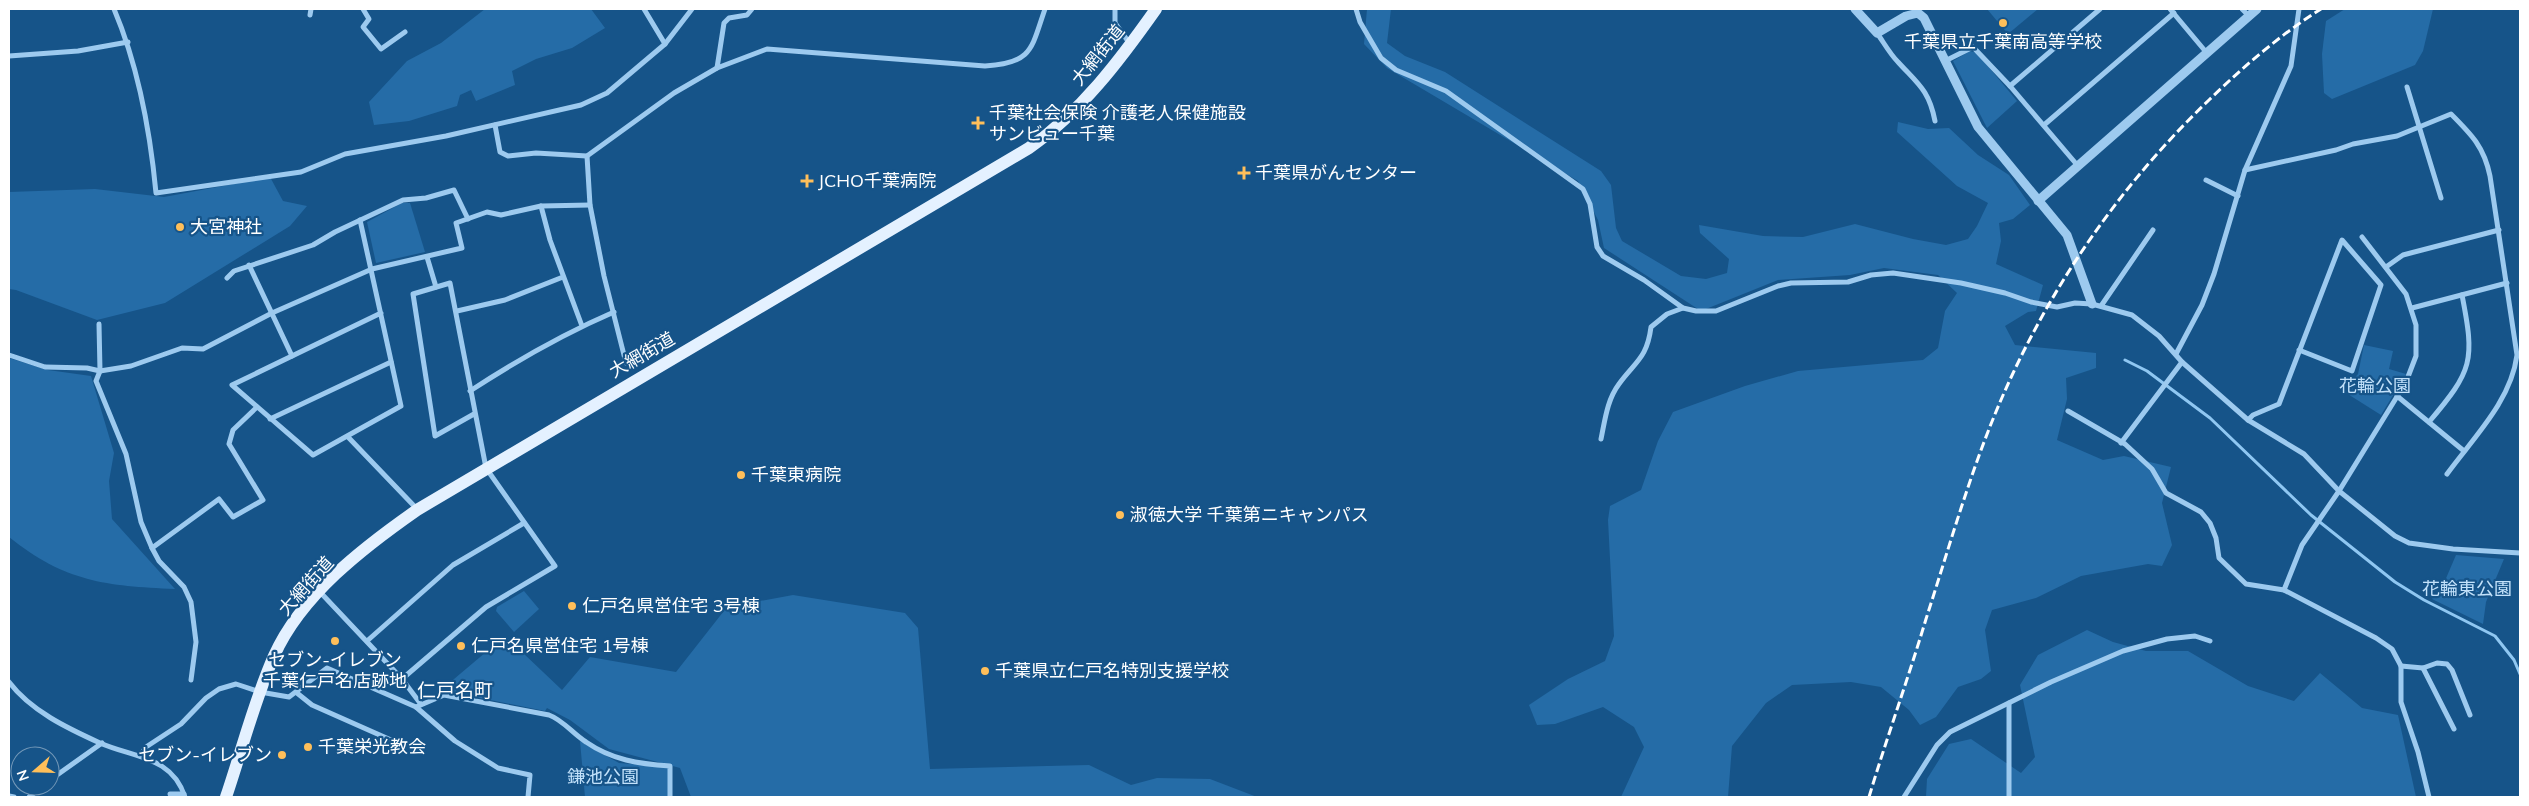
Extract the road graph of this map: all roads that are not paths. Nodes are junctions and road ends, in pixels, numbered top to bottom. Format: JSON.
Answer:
{"nodes":[{"id":1,"x":114,"y":9,"type":"edge"},
{"id":2,"x":363,"y":9,"type":"edge"},
{"id":3,"x":644,"y":9,"type":"edge"},
{"id":4,"x":692,"y":9,"type":"edge"},
{"id":5,"x":752,"y":9,"type":"edge"},
{"id":6,"x":1046,"y":9,"type":"edge"},
{"id":7,"x":1115,"y":9,"type":"edge"},
{"id":8,"x":1156,"y":9,"type":"edge"},
{"id":9,"x":1356,"y":9,"type":"edge"},
{"id":10,"x":1855,"y":9,"type":"edge"},
{"id":11,"x":2100,"y":9,"type":"edge"},
{"id":12,"x":2257,"y":9,"type":"edge"},
{"id":13,"x":2299,"y":9,"type":"edge"},
{"id":14,"x":2172,"y":11,"type":"edge"},
{"id":15,"x":2246,"y":12,"type":"edge"},
{"id":16,"x":405,"y":32,"type":"dead end"},
{"id":17,"x":1877,"y":33,"type":"junction"},
{"id":18,"x":128,"y":42,"type":"junction"},
{"id":19,"x":664,"y":44,"type":"junction"},
{"id":20,"x":1130,"y":44,"type":"junction"},
{"id":21,"x":2206,"y":52,"type":"junction"},
{"id":22,"x":9,"y":56,"type":"edge"},
{"id":23,"x":1945,"y":61,"type":"junction"},
{"id":24,"x":717,"y":68,"type":"junction"},
{"id":25,"x":2010,"y":86,"type":"junction"},
{"id":26,"x":2407,"y":87,"type":"dead end"},
{"id":27,"x":1935,"y":121,"type":"dead end"},
{"id":28,"x":495,"y":125,"type":"junction"},
{"id":29,"x":2044,"y":126,"type":"junction"},
{"id":30,"x":2420,"y":126,"type":"junction"},
{"id":31,"x":588,"y":156,"type":"junction"},
{"id":32,"x":2078,"y":166,"type":"junction"},
{"id":33,"x":2245,"y":170,"type":"junction"},
{"id":34,"x":2206,"y":180,"type":"dead end"},
{"id":35,"x":2238,"y":196,"type":"junction"},
{"id":36,"x":2441,"y":198,"type":"dead end"},
{"id":37,"x":2038,"y":201,"type":"junction"},
{"id":38,"x":590,"y":205,"type":"junction"},
{"id":39,"x":541,"y":206,"type":"junction"},
{"id":40,"x":468,"y":219,"type":"junction"},
{"id":41,"x":360,"y":220,"type":"junction"},
{"id":42,"x":2152,"y":230,"type":"dead end"},
{"id":43,"x":2499,"y":230,"type":"junction"},
{"id":44,"x":2362,"y":237,"type":"dead end"},
{"id":45,"x":428,"y":257,"type":"junction"},
{"id":46,"x":249,"y":265,"type":"junction"},
{"id":47,"x":2386,"y":267,"type":"junction"},
{"id":48,"x":372,"y":269,"type":"junction"},
{"id":49,"x":563,"y":277,"type":"junction"},
{"id":50,"x":227,"y":278,"type":"dead end"},
{"id":51,"x":2507,"y":283,"type":"junction"},
{"id":52,"x":436,"y":287,"type":"junction"},
{"id":53,"x":2462,"y":295,"type":"junction"},
{"id":54,"x":2096,"y":305,"type":"junction"},
{"id":55,"x":1683,"y":308,"type":"junction"},
{"id":56,"x":2412,"y":308,"type":"junction"},
{"id":57,"x":457,"y":311,"type":"junction"},
{"id":58,"x":614,"y":312,"type":"junction"},
{"id":59,"x":272,"y":313,"type":"junction"},
{"id":60,"x":381,"y":313,"type":"junction"},
{"id":61,"x":99,"y":324,"type":"dead end"},
{"id":62,"x":582,"y":326,"type":"junction"},
{"id":63,"x":2299,"y":350,"type":"junction"},
{"id":64,"x":2176,"y":354,"type":"junction"},
{"id":65,"x":9,"y":355,"type":"edge"},
{"id":66,"x":292,"y":356,"type":"junction"},
{"id":67,"x":391,"y":362,"type":"junction"},
{"id":68,"x":2182,"y":362,"type":"junction"},
{"id":69,"x":626,"y":363,"type":"dead end"},
{"id":70,"x":100,"y":371,"type":"junction"},
{"id":71,"x":470,"y":391,"type":"junction"},
{"id":72,"x":2397,"y":396,"type":"junction"},
{"id":73,"x":257,"y":407,"type":"junction"},
{"id":74,"x":2068,"y":411,"type":"dead end"},
{"id":75,"x":474,"y":414,"type":"junction"},
{"id":76,"x":270,"y":419,"type":"junction"},
{"id":77,"x":2248,"y":420,"type":"junction"},
{"id":78,"x":2429,"y":422,"type":"junction"},
{"id":79,"x":348,"y":437,"type":"junction"},
{"id":80,"x":1601,"y":440,"type":"dead end"},
{"id":81,"x":2122,"y":443,"type":"junction"},
{"id":82,"x":2464,"y":451,"type":"junction"},
{"id":83,"x":486,"y":468,"type":"junction"},
{"id":84,"x":2447,"y":474,"type":"dead end"},
{"id":85,"x":2339,"y":491,"type":"junction"},
{"id":86,"x":417,"y":510,"type":"junction"},
{"id":87,"x":524,"y":523,"type":"junction"},
{"id":88,"x":152,"y":548,"type":"junction"},
{"id":89,"x":2520,"y":553,"type":"edge"},
{"id":90,"x":2284,"y":590,"type":"junction"},
{"id":91,"x":320,"y":592,"type":"junction"},
{"id":92,"x":367,"y":641,"type":"junction"},
{"id":93,"x":2210,"y":641,"type":"dead end"},
{"id":94,"x":2401,"y":666,"type":"junction"},
{"id":95,"x":2423,"y":668,"type":"junction"},
{"id":96,"x":402,"y":679,"type":"junction"},
{"id":97,"x":191,"y":680,"type":"dead end"},
{"id":98,"x":9,"y":682,"type":"edge"},
{"id":99,"x":260,"y":692,"type":"junction"},
{"id":100,"x":297,"y":693,"type":"junction"},
{"id":101,"x":2009,"y":703,"type":"junction"},
{"id":102,"x":418,"y":705,"type":"junction"},
{"id":103,"x":2470,"y":715,"type":"dead end"},
{"id":104,"x":2454,"y":729,"type":"dead end"},
{"id":105,"x":391,"y":740,"type":"dead end"},
{"id":106,"x":102,"y":744,"type":"junction"},
{"id":107,"x":140,"y":756,"type":"junction"},
{"id":108,"x":60,"y":773,"type":"edge"},
{"id":109,"x":170,"y":794,"type":"dead end"},
{"id":110,"x":9,"y":796,"type":"edge"},
{"id":111,"x":185,"y":796,"type":"edge"},
{"id":112,"x":14,"y":797,"type":"edge"},
{"id":113,"x":226,"y":797,"type":"edge"},
{"id":114,"x":528,"y":797,"type":"edge"},
{"id":115,"x":670,"y":797,"type":"edge"},
{"id":116,"x":1904,"y":797,"type":"edge"},
{"id":117,"x":2009,"y":797,"type":"edge"},
{"id":118,"x":2429,"y":797,"type":"edge"}],
"edges":[{"from":1,"to":18,"type":"street"},
{"from":2,"to":16,"type":"street"},
{"from":3,"to":19,"type":"street"},
{"from":4,"to":19,"type":"street"},
{"from":5,"to":24,"type":"street"},
{"from":6,"to":24,"type":"street"},
{"from":7,"to":20,"type":"street"},
{"from":8,"to":20,"type":"main road","name":"大網街道"},
{"from":9,"to":55,"type":"street"},
{"from":10,"to":17,"type":"street"},
{"from":11,"to":25,"type":"street"},
{"from":12,"to":15,"type":"street"},
{"from":13,"to":33,"type":"street"},
{"from":14,"to":21,"type":"street"},
{"from":14,"to":29,"type":"street"},
{"from":15,"to":21,"type":"street"},
{"from":17,"to":23,"type":"street"},
{"from":17,"to":27,"type":"street"},
{"from":18,"to":22,"type":"street"},
{"from":18,"to":28,"type":"street"},
{"from":19,"to":28,"type":"street"},
{"from":20,"to":83,"type":"main road","name":"大網街道"},
{"from":21,"to":32,"type":"street"},
{"from":23,"to":25,"type":"street"},
{"from":23,"to":37,"type":"street"},
{"from":24,"to":31,"type":"street"},
{"from":25,"to":29,"type":"street"},
{"from":26,"to":30,"type":"street"},
{"from":28,"to":31,"type":"street"},
{"from":29,"to":32,"type":"street"},
{"from":30,"to":33,"type":"street"},
{"from":30,"to":36,"type":"street"},
{"from":30,"to":43,"type":"street"},
{"from":31,"to":38,"type":"street"},
{"from":32,"to":37,"type":"street"},
{"from":33,"to":35,"type":"street"},
{"from":34,"to":35,"type":"street"},
{"from":35,"to":64,"type":"street"},
{"from":37,"to":54,"type":"street"},
{"from":38,"to":39,"type":"street"},
{"from":38,"to":58,"type":"street"},
{"from":39,"to":40,"type":"street"},
{"from":39,"to":49,"type":"street"},
{"from":40,"to":41,"type":"street"},
{"from":40,"to":45,"type":"street"},
{"from":41,"to":46,"type":"street"},
{"from":41,"to":48,"type":"street"},
{"from":42,"to":54,"type":"street"},
{"from":43,"to":47,"type":"street"},
{"from":43,"to":51,"type":"street"},
{"from":44,"to":47,"type":"street"},
{"from":45,"to":48,"type":"street"},
{"from":45,"to":52,"type":"street"},
{"from":46,"to":50,"type":"street"},
{"from":46,"to":59,"type":"street"},
{"from":47,"to":56,"type":"street"},
{"from":48,"to":59,"type":"street"},
{"from":48,"to":60,"type":"street"},
{"from":49,"to":57,"type":"street"},
{"from":49,"to":62,"type":"street"},
{"from":51,"to":53,"type":"street"},
{"from":51,"to":82,"type":"street"},
{"from":52,"to":57,"type":"street"},
{"from":52,"to":75,"type":"street"},
{"from":53,"to":56,"type":"street"},
{"from":53,"to":78,"type":"street"},
{"from":54,"to":55,"type":"street"},
{"from":54,"to":64,"type":"street"},
{"from":55,"to":80,"type":"street"},
{"from":56,"to":72,"type":"street"},
{"from":57,"to":71,"type":"street"},
{"from":58,"to":62,"type":"street"},
{"from":58,"to":69,"type":"street"},
{"from":59,"to":66,"type":"street"},
{"from":59,"to":70,"type":"street"},
{"from":60,"to":66,"type":"street"},
{"from":60,"to":67,"type":"street"},
{"from":61,"to":70,"type":"street"},
{"from":62,"to":71,"type":"street"},
{"from":63,"to":63,"type":"street"},
{"from":63,"to":77,"type":"street"},
{"from":64,"to":68,"type":"street"},
{"from":65,"to":70,"type":"street"},
{"from":66,"to":73,"type":"street"},
{"from":67,"to":76,"type":"street"},
{"from":67,"to":79,"type":"street"},
{"from":68,"to":77,"type":"street"},
{"from":68,"to":81,"type":"street"},
{"from":70,"to":88,"type":"street"},
{"from":71,"to":75,"type":"street"},
{"from":72,"to":78,"type":"street"},
{"from":72,"to":85,"type":"street"},
{"from":73,"to":76,"type":"street"},
{"from":73,"to":88,"type":"street"},
{"from":74,"to":81,"type":"street"},
{"from":75,"to":83,"type":"street"},
{"from":76,"to":79,"type":"street"},
{"from":77,"to":85,"type":"street"},
{"from":78,"to":82,"type":"street"},
{"from":79,"to":86,"type":"street"},
{"from":81,"to":90,"type":"street"},
{"from":82,"to":84,"type":"street"},
{"from":83,"to":86,"type":"main road","name":"大網街道"},
{"from":83,"to":87,"type":"street"},
{"from":85,"to":89,"type":"street"},
{"from":85,"to":90,"type":"street"},
{"from":86,"to":91,"type":"main road","name":"大網街道"},
{"from":87,"to":92,"type":"street"},
{"from":87,"to":96,"type":"street"},
{"from":88,"to":97,"type":"street"},
{"from":90,"to":94,"type":"street"},
{"from":91,"to":92,"type":"street"},
{"from":91,"to":99,"type":"main road","name":"大網街道"},
{"from":92,"to":96,"type":"street"},
{"from":93,"to":101,"type":"street"},
{"from":94,"to":95,"type":"street"},
{"from":94,"to":118,"type":"street"},
{"from":95,"to":103,"type":"street"},
{"from":95,"to":104,"type":"street"},
{"from":96,"to":102,"type":"street"},
{"from":98,"to":106,"type":"street"},
{"from":99,"to":100,"type":"street"},
{"from":99,"to":107,"type":"street"},
{"from":99,"to":113,"type":"main road","name":"大網街道"},
{"from":100,"to":102,"type":"street"},
{"from":100,"to":105,"type":"street"},
{"from":101,"to":116,"type":"street"},
{"from":101,"to":117,"type":"street"},
{"from":102,"to":114,"type":"street"},
{"from":102,"to":115,"type":"street"},
{"from":106,"to":107,"type":"street"},
{"from":106,"to":108,"type":"street"},
{"from":107,"to":111,"type":"street"},
{"from":109,"to":111,"type":"street"},
{"from":110,"to":112,"type":"street"}]}
